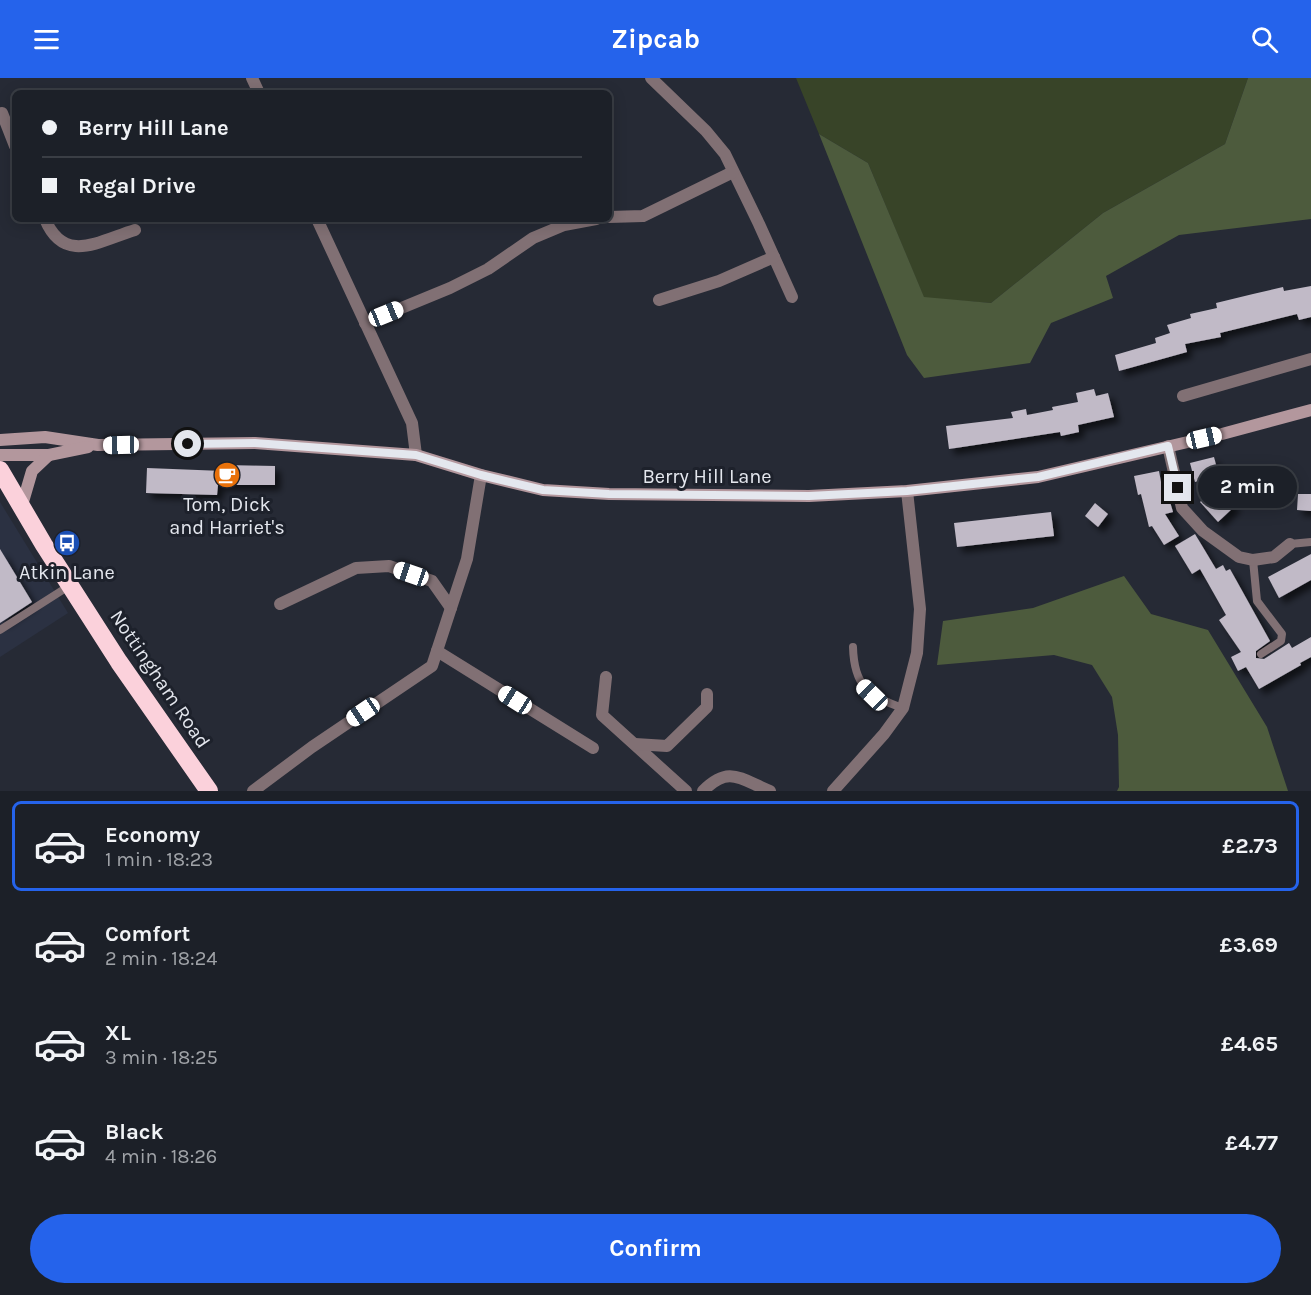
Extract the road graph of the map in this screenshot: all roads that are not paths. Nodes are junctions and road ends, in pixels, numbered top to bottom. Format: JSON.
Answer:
{"nodes":[{"id":1,"x":651,"y":78,"type":"edge"},
{"id":2,"x":1,"y":112,"type":"edge"},
{"id":3,"x":12,"y":139,"type":"edge"},
{"id":4,"x":733,"y":172,"type":"junction"},
{"id":5,"x":612,"y":217,"type":"edge"},
{"id":6,"x":46,"y":222,"type":"edge"},
{"id":7,"x":318,"y":222,"type":"edge"},
{"id":8,"x":580,"y":222,"type":"edge"},
{"id":9,"x":135,"y":230,"type":"dead end"},
{"id":10,"x":774,"y":257,"type":"junction"},
{"id":11,"x":792,"y":297,"type":"dead end"},
{"id":12,"x":659,"y":300,"type":"dead end"},
{"id":13,"x":365,"y":323,"type":"junction"},
{"id":14,"x":1311,"y":359,"type":"edge"},
{"id":15,"x":1183,"y":396,"type":"dead end"},
{"id":16,"x":1311,"y":410,"type":"edge"},
{"id":17,"x":0,"y":440,"type":"edge"},
{"id":18,"x":98,"y":445,"type":"junction"},
{"id":19,"x":1168,"y":446,"type":"junction"},
{"id":20,"x":0,"y":455,"type":"edge"},
{"id":21,"x":49,"y":455,"type":"junction"},
{"id":22,"x":416,"y":455,"type":"junction"},
{"id":23,"x":0,"y":470,"type":"edge"},
{"id":24,"x":481,"y":475,"type":"junction"},
{"id":25,"x":907,"y":491,"type":"junction"},
{"id":26,"x":22,"y":505,"type":"junction"},
{"id":27,"x":1311,"y":542,"type":"edge"},
{"id":28,"x":1290,"y":544,"type":"joint"},
{"id":29,"x":1253,"y":560,"type":"junction"},
{"id":30,"x":70,"y":585,"type":"junction"},
{"id":31,"x":280,"y":604,"type":"dead end"},
{"id":32,"x":451,"y":608,"type":"junction"},
{"id":33,"x":0,"y":630,"type":"edge"},
{"id":34,"x":853,"y":647,"type":"dead end"},
{"id":35,"x":437,"y":651,"type":"junction"},
{"id":36,"x":1261,"y":654,"type":"dead end"},
{"id":37,"x":606,"y":677,"type":"dead end"},
{"id":38,"x":707,"y":694,"type":"dead end"},
{"id":39,"x":903,"y":708,"type":"junction"},
{"id":40,"x":635,"y":744,"type":"junction"},
{"id":41,"x":593,"y":748,"type":"dead end"},
{"id":42,"x":209,"y":791,"type":"edge"},
{"id":43,"x":253,"y":791,"type":"edge"},
{"id":44,"x":686,"y":791,"type":"edge"},
{"id":45,"x":703,"y":791,"type":"edge"},
{"id":46,"x":770,"y":791,"type":"edge"},
{"id":47,"x":833,"y":791,"type":"edge"}],
"edges":[{"from":1,"to":4,"type":"street"},
{"from":2,"to":3,"type":"street"},
{"from":4,"to":5,"type":"street"},
{"from":4,"to":10,"type":"street"},
{"from":6,"to":9,"type":"street"},
{"from":7,"to":13,"type":"street"},
{"from":8,"to":13,"type":"street"},
{"from":10,"to":11,"type":"street"},
{"from":10,"to":12,"type":"street"},
{"from":13,"to":22,"type":"street"},
{"from":14,"to":15,"type":"street"},
{"from":16,"to":19,"type":"street","name":"Berry Hill Lane"},
{"from":17,"to":18,"type":"street","name":"Berry Hill Lane"},
{"from":18,"to":21,"type":"street","name":"Berry Hill Lane"},
{"from":18,"to":22,"type":"street","name":"Berry Hill Lane"},
{"from":19,"to":25,"type":"street","name":"Berry Hill Lane"},
{"from":19,"to":29,"type":"street"},
{"from":20,"to":21,"type":"street","name":"Berry Hill Lane"},
{"from":21,"to":26,"type":"street"},
{"from":22,"to":24,"type":"street","name":"Berry Hill Lane"},
{"from":23,"to":26,"type":"highway","name":"Nottingham Road"},
{"from":24,"to":25,"type":"street","name":"Berry Hill Lane"},
{"from":24,"to":32,"type":"street"},
{"from":25,"to":39,"type":"street"},
{"from":26,"to":30,"type":"highway","name":"Nottingham Road"},
{"from":27,"to":28,"type":"lane"},
{"from":28,"to":29,"type":"street"},
{"from":29,"to":36,"type":"lane"},
{"from":30,"to":33,"type":"lane"},
{"from":30,"to":42,"type":"highway","name":"Nottingham Road"},
{"from":31,"to":32,"type":"street"},
{"from":32,"to":35,"type":"street"},
{"from":34,"to":39,"type":"lane"},
{"from":35,"to":41,"type":"street"},
{"from":35,"to":43,"type":"street"},
{"from":37,"to":40,"type":"street"},
{"from":38,"to":40,"type":"street"},
{"from":39,"to":47,"type":"street"},
{"from":40,"to":44,"type":"street"},
{"from":45,"to":46,"type":"street"}]}
